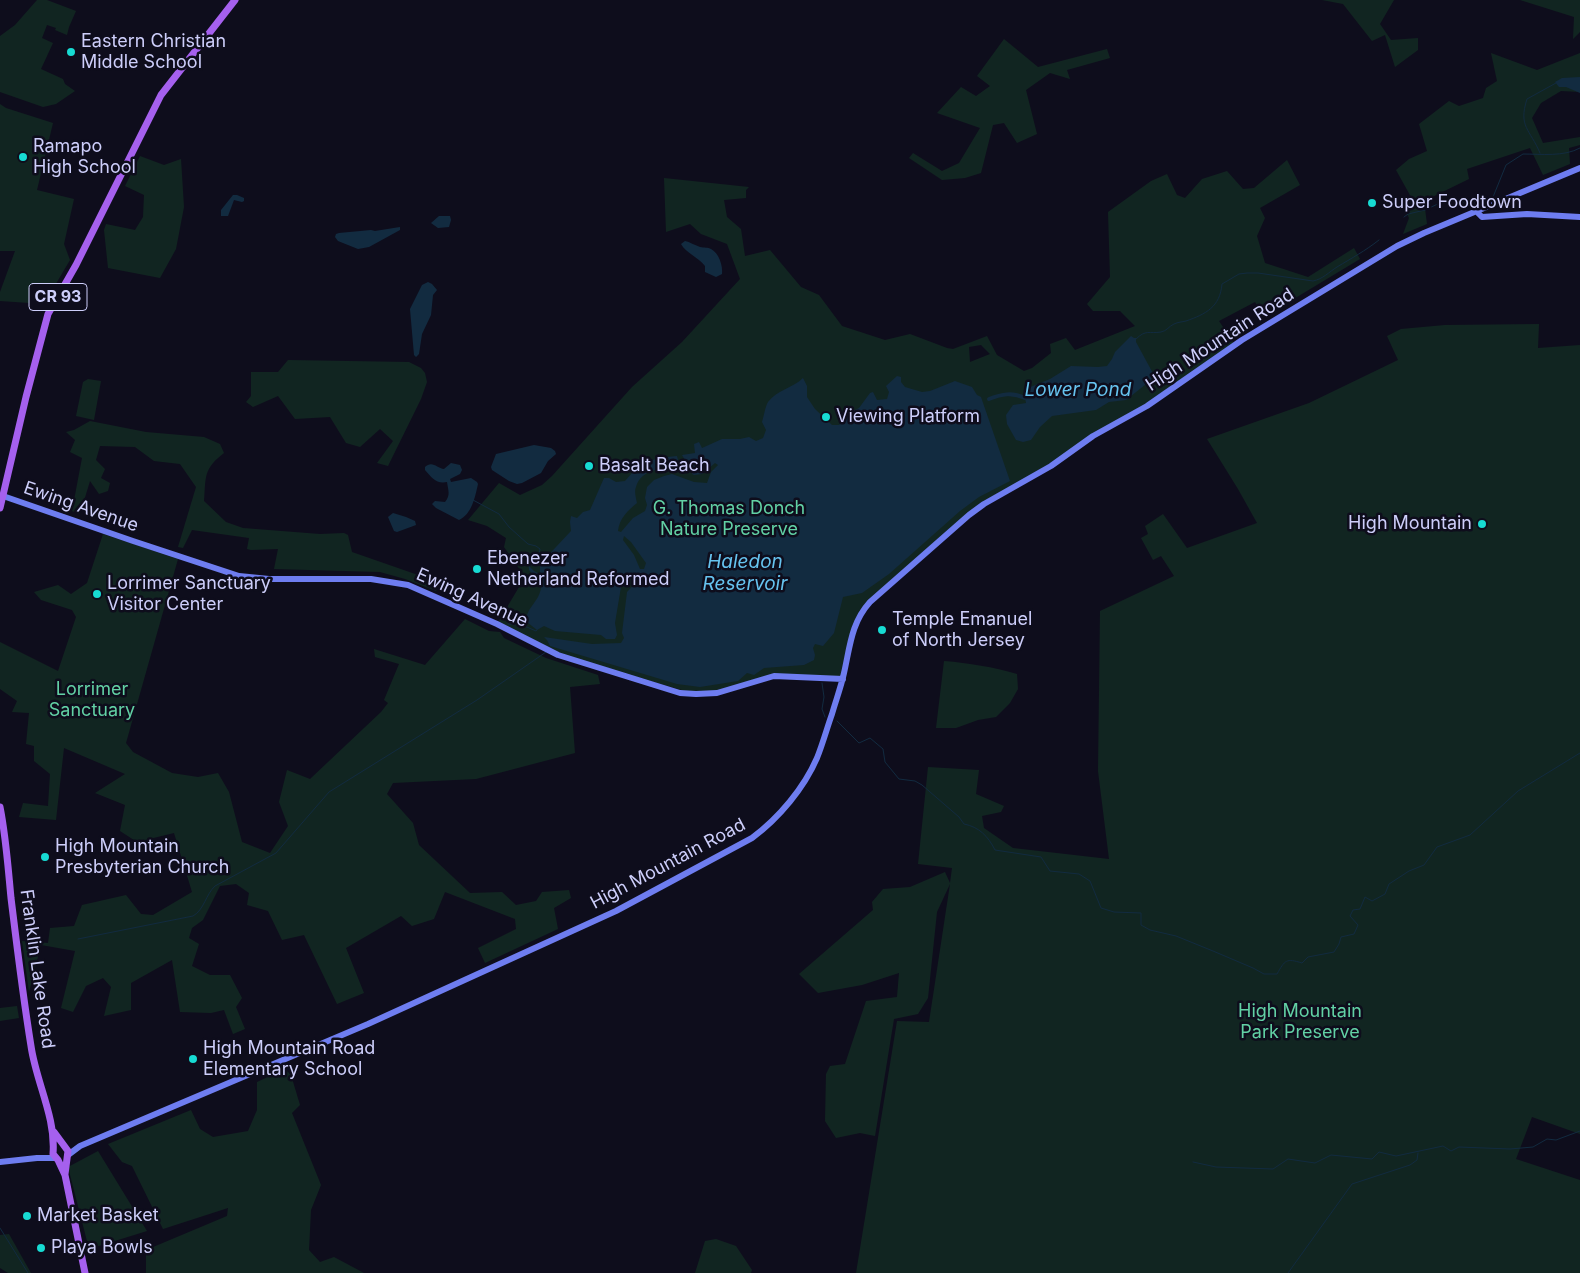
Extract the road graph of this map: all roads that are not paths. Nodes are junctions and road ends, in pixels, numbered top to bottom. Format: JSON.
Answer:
{"nodes":[{"id":1,"x":235,"y":0,"type":"edge"},
{"id":2,"x":1580,"y":168,"type":"edge"},
{"id":3,"x":1477,"y":212,"type":"junction"},
{"id":4,"x":1580,"y":217,"type":"edge"},
{"id":5,"x":1,"y":495,"type":"edge"},
{"id":6,"x":0,"y":508,"type":"edge"},
{"id":7,"x":843,"y":679,"type":"junction"},
{"id":8,"x":0,"y":807,"type":"edge"},
{"id":9,"x":54,"y":1132,"type":"junction"},
{"id":10,"x":64,"y":1146,"type":"junction"},
{"id":11,"x":80,"y":1146,"type":"junction"},
{"id":12,"x":54,"y":1149,"type":"junction"},
{"id":13,"x":67,"y":1157,"type":"junction"},
{"id":14,"x":37,"y":1158,"type":"junction"},
{"id":15,"x":57,"y":1159,"type":"junction"},
{"id":16,"x":0,"y":1162,"type":"edge"},
{"id":17,"x":65,"y":1175,"type":"junction"},
{"id":18,"x":85,"y":1273,"type":"edge"}],
"edges":[{"from":1,"to":5,"type":"main road","number":"CR 93"},
{"from":2,"to":3,"type":"main road","name":"High Mountain Road"},
{"from":3,"to":4,"type":"main road"},
{"from":3,"to":7,"type":"main road","name":"High Mountain Road"},
{"from":5,"to":6,"type":"main road"},
{"from":5,"to":7,"type":"main road","name":"Ewing Avenue"},
{"from":7,"to":11,"type":"main road","name":"High Mountain Road"},
{"from":8,"to":9,"type":"main road","name":"Franklin Lake Road"},
{"from":9,"to":10,"type":"main road","name":"Franklin Lake Road"},
{"from":9,"to":12,"type":"main road","name":"Franklin Lake Road"},
{"from":10,"to":11,"type":"main road","name":"High Mountain Road"},
{"from":10,"to":12,"type":"main road"},
{"from":10,"to":13,"type":"main road"},
{"from":11,"to":13,"type":"main road","name":"High Mountain Road"},
{"from":12,"to":14,"type":"main road"},
{"from":12,"to":15,"type":"main road"},
{"from":13,"to":15,"type":"main road"},
{"from":13,"to":17,"type":"main road"},
{"from":14,"to":15,"type":"main road"},
{"from":14,"to":16,"type":"main road"},
{"from":15,"to":17,"type":"main road"},
{"from":17,"to":18,"type":"main road"}]}
